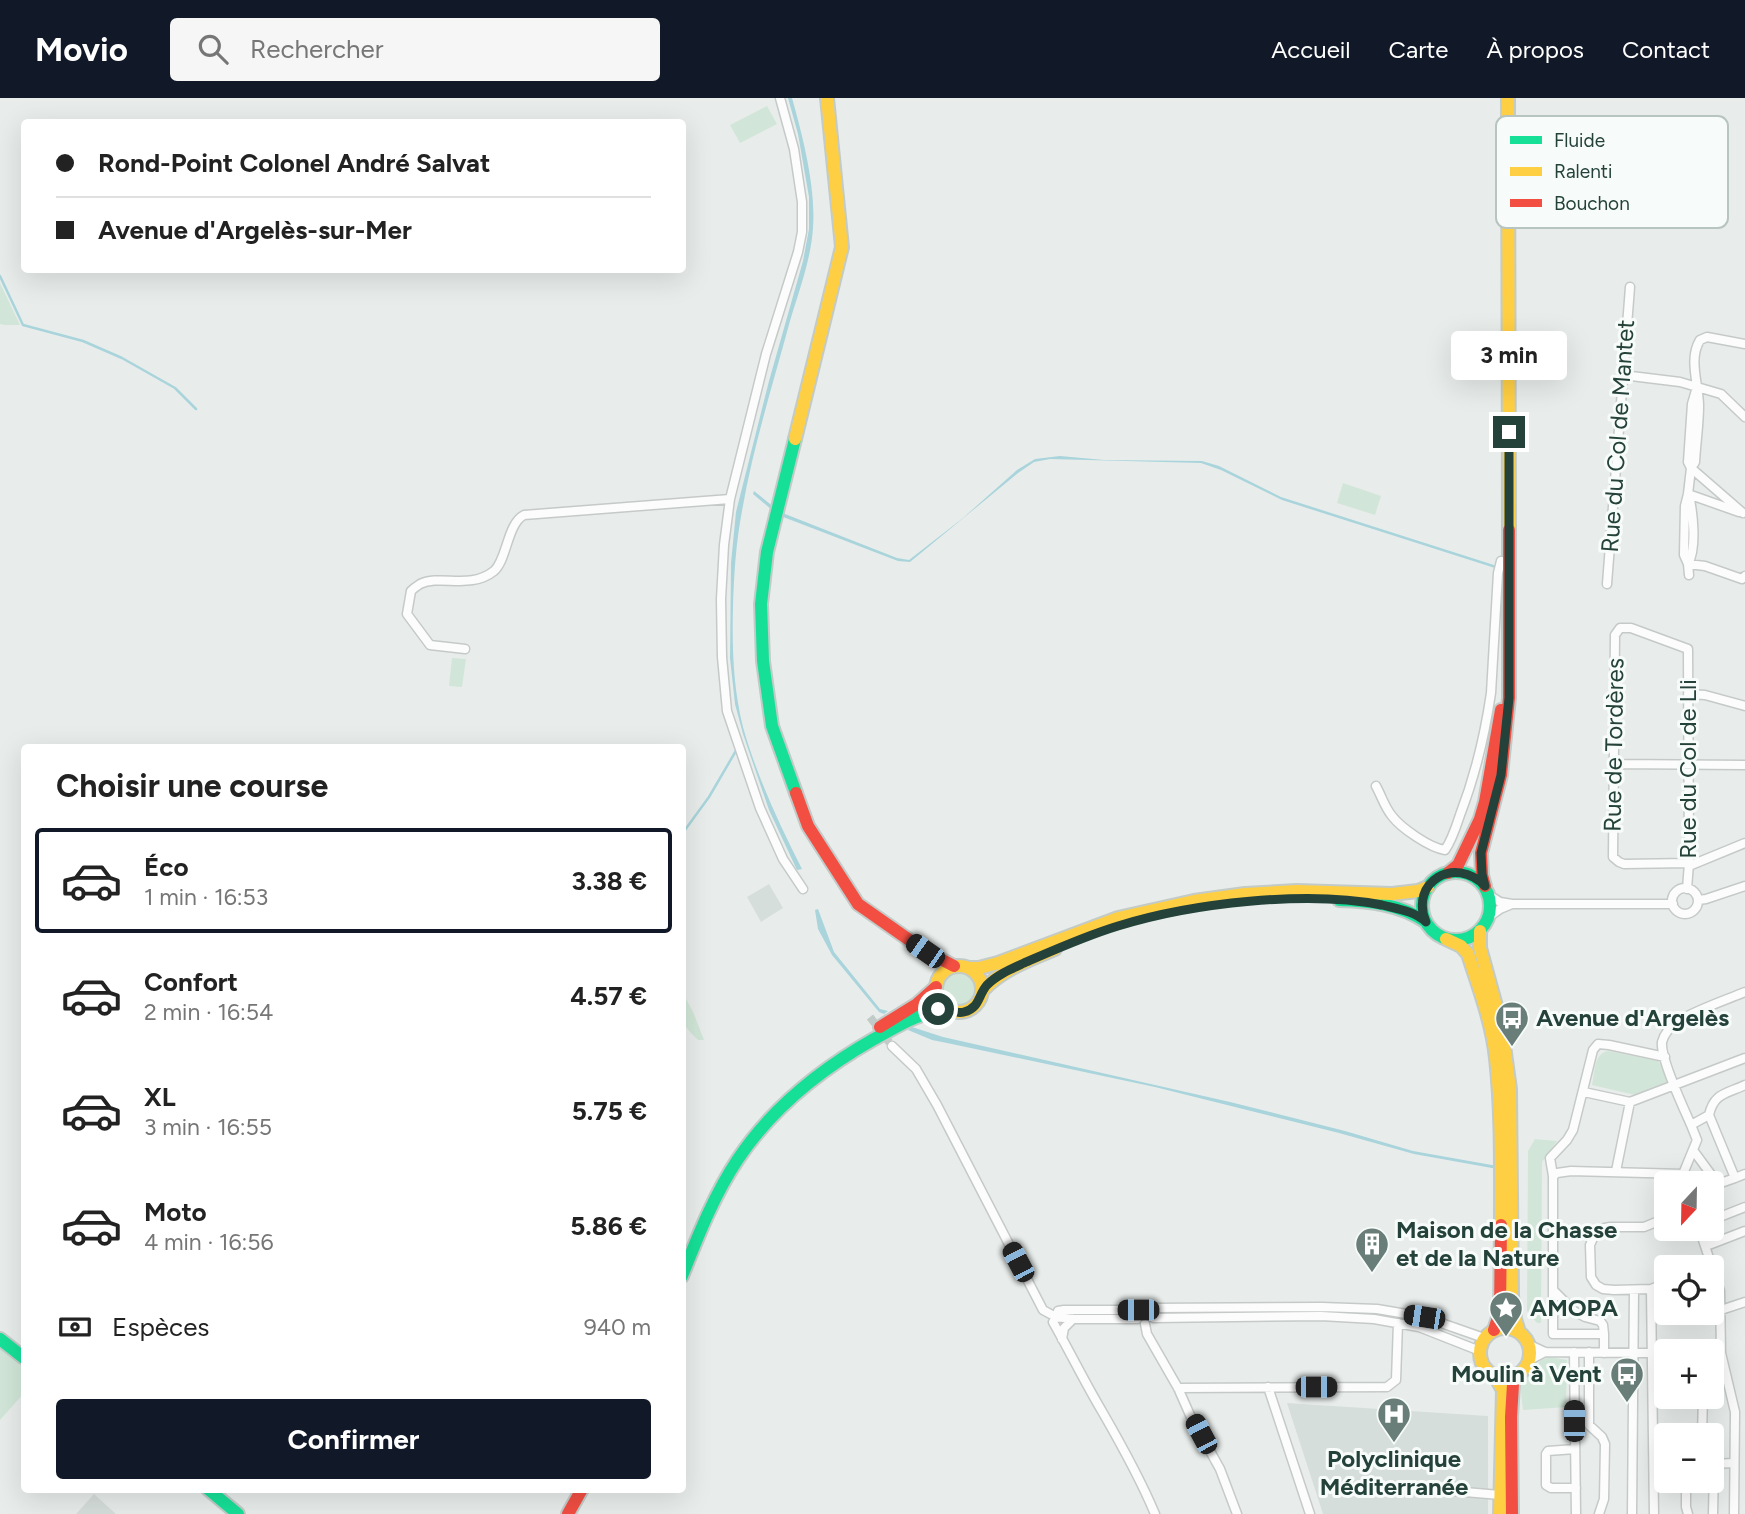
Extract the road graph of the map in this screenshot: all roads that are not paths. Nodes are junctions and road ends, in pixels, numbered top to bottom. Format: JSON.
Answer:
{"nodes":[{"id":1,"x":780,"y":98,"type":"edge"},
{"id":2,"x":827,"y":98,"type":"edge"},
{"id":3,"x":1508,"y":98,"type":"edge"},
{"id":4,"x":1508,"y":116,"type":"edge"},
{"id":5,"x":1508,"y":228,"type":"edge"},
{"id":6,"x":1630,"y":288,"type":"dead end"},
{"id":7,"x":1745,"y":344,"type":"edge"},
{"id":8,"x":1623,"y":375,"type":"junction"},
{"id":9,"x":1697,"y":387,"type":"junction"},
{"id":10,"x":1745,"y":417,"type":"edge"},
{"id":11,"x":1691,"y":468,"type":"junction"},
{"id":12,"x":1688,"y":494,"type":"junction"},
{"id":13,"x":730,"y":499,"type":"junction"},
{"id":14,"x":1744,"y":513,"type":"edge"},
{"id":15,"x":1501,"y":562,"type":"dead end"},
{"id":16,"x":1688,"y":564,"type":"junction"},
{"id":17,"x":1689,"y":575,"type":"dead end"},
{"id":18,"x":1745,"y":576,"type":"edge"},
{"id":19,"x":1607,"y":584,"type":"dead end"},
{"id":20,"x":1509,"y":645,"type":"junction"},
{"id":21,"x":465,"y":649,"type":"dead end"},
{"id":22,"x":1688,"y":649,"type":"joint"},
{"id":23,"x":1688,"y":694,"type":"junction"},
{"id":24,"x":1745,"y":706,"type":"edge"},
{"id":25,"x":1615,"y":764,"type":"junction"},
{"id":26,"x":1689,"y":765,"type":"junction"},
{"id":27,"x":1745,"y":765,"type":"edge"},
{"id":28,"x":1376,"y":786,"type":"dead end"},
{"id":29,"x":1745,"y":844,"type":"edge"},
{"id":30,"x":1689,"y":865,"type":"junction"},
{"id":31,"x":1448,"y":873,"type":"junction"},
{"id":32,"x":1745,"y":886,"type":"edge"},
{"id":33,"x":1428,"y":887,"type":"junction"},
{"id":34,"x":803,"y":889,"type":"dead end"},
{"id":35,"x":1687,"y":889,"type":"junction"},
{"id":36,"x":1487,"y":890,"type":"junction"},
{"id":37,"x":1698,"y":900,"type":"junction"},
{"id":38,"x":1512,"y":904,"type":"junction"},
{"id":39,"x":1673,"y":904,"type":"junction"},
{"id":40,"x":1489,"y":918,"type":"junction"},
{"id":41,"x":1426,"y":922,"type":"junction"},
{"id":42,"x":1480,"y":931,"type":"junction"},
{"id":43,"x":1446,"y":939,"type":"junction"},
{"id":44,"x":925,"y":951,"type":"junction"},
{"id":45,"x":954,"y":966,"type":"junction"},
{"id":46,"x":969,"y":968,"type":"junction"},
{"id":47,"x":937,"y":982,"type":"junction"},
{"id":48,"x":983,"y":990,"type":"junction"},
{"id":49,"x":1745,"y":992,"type":"edge"},
{"id":50,"x":948,"y":1010,"type":"junction"},
{"id":51,"x":892,"y":1045,"type":"tunnel mouth"},
{"id":52,"x":1665,"y":1058,"type":"junction"},
{"id":53,"x":1745,"y":1058,"type":"edge"},
{"id":54,"x":1745,"y":1085,"type":"edge"},
{"id":55,"x":1674,"y":1086,"type":"junction"},
{"id":56,"x":1584,"y":1092,"type":"junction"},
{"id":57,"x":1630,"y":1102,"type":"junction"},
{"id":58,"x":1709,"y":1115,"type":"junction"},
{"id":59,"x":1691,"y":1125,"type":"junction"},
{"id":60,"x":1693,"y":1150,"type":"junction"},
{"id":61,"x":1616,"y":1171,"type":"junction"},
{"id":62,"x":1686,"y":1171,"type":"edge"},
{"id":63,"x":1745,"y":1174,"type":"edge"},
{"id":64,"x":1654,"y":1175,"type":"edge"},
{"id":65,"x":1553,"y":1176,"type":"junction"},
{"id":66,"x":1735,"y":1178,"type":"junction"},
{"id":67,"x":1745,"y":1207,"type":"edge"},
{"id":68,"x":1724,"y":1215,"type":"edge"},
{"id":69,"x":1654,"y":1223,"type":"edge"},
{"id":70,"x":1745,"y":1231,"type":"edge"},
{"id":71,"x":1704,"y":1241,"type":"edge"},
{"id":72,"x":1706,"y":1246,"type":"junction"},
{"id":73,"x":686,"y":1247,"type":"edge"},
{"id":74,"x":1709,"y":1255,"type":"edge"},
{"id":75,"x":686,"y":1266,"type":"edge"},
{"id":76,"x":1654,"y":1288,"type":"edge"},
{"id":77,"x":1651,"y":1289,"type":"junction"},
{"id":78,"x":1634,"y":1290,"type":"junction"},
{"id":79,"x":1554,"y":1291,"type":"junction"},
{"id":80,"x":1745,"y":1302,"type":"edge"},
{"id":81,"x":1152,"y":1308,"type":"junction"},
{"id":82,"x":1724,"y":1309,"type":"edge"},
{"id":83,"x":1137,"y":1314,"type":"junction"},
{"id":84,"x":1056,"y":1317,"type":"junction"},
{"id":85,"x":1073,"y":1318,"type":"junction"},
{"id":86,"x":1154,"y":1318,"type":"junction"},
{"id":87,"x":1398,"y":1323,"type":"junction"},
{"id":88,"x":1146,"y":1324,"type":"junction"},
{"id":89,"x":1064,"y":1328,"type":"junction"},
{"id":90,"x":1519,"y":1332,"type":"junction"},
{"id":91,"x":1489,"y":1334,"type":"junction"},
{"id":92,"x":1604,"y":1334,"type":"junction"},
{"id":93,"x":0,"y":1339,"type":"edge"},
{"id":94,"x":1062,"y":1339,"type":"junction"},
{"id":95,"x":1528,"y":1344,"type":"junction"},
{"id":96,"x":1480,"y":1352,"type":"junction"},
{"id":97,"x":1545,"y":1352,"type":"junction"},
{"id":98,"x":1574,"y":1352,"type":"junction"},
{"id":99,"x":1589,"y":1352,"type":"junction"},
{"id":100,"x":1604,"y":1353,"type":"junction"},
{"id":101,"x":1634,"y":1353,"type":"junction"},
{"id":102,"x":1652,"y":1353,"type":"junction"},
{"id":103,"x":21,"y":1356,"type":"edge"},
{"id":104,"x":1528,"y":1362,"type":"junction"},
{"id":105,"x":1494,"y":1375,"type":"junction"},
{"id":106,"x":1516,"y":1375,"type":"junction"},
{"id":107,"x":1724,"y":1378,"type":"edge"},
{"id":108,"x":1268,"y":1387,"type":"junction"},
{"id":109,"x":1178,"y":1388,"type":"junction"},
{"id":110,"x":1575,"y":1449,"type":"junction"},
{"id":111,"x":1724,"y":1463,"type":"edge"},
{"id":112,"x":1734,"y":1463,"type":"junction"},
{"id":113,"x":1394,"y":1486,"type":"dead end"},
{"id":114,"x":1576,"y":1488,"type":"junction"},
{"id":115,"x":213,"y":1493,"type":"edge"},
{"id":116,"x":580,"y":1493,"type":"edge"},
{"id":117,"x":588,"y":1493,"type":"edge"},
{"id":118,"x":1686,"y":1493,"type":"edge"},
{"id":119,"x":1713,"y":1493,"type":"edge"},
{"id":120,"x":1500,"y":1495,"type":"junction"},
{"id":121,"x":238,"y":1514,"type":"edge"},
{"id":122,"x":568,"y":1514,"type":"edge"},
{"id":123,"x":576,"y":1514,"type":"edge"},
{"id":124,"x":1155,"y":1514,"type":"edge"},
{"id":125,"x":1237,"y":1514,"type":"edge"},
{"id":126,"x":1310,"y":1514,"type":"edge"},
{"id":127,"x":1500,"y":1514,"type":"edge"},
{"id":128,"x":1512,"y":1514,"type":"edge"},
{"id":129,"x":1576,"y":1514,"type":"edge"},
{"id":130,"x":1599,"y":1514,"type":"edge"},
{"id":131,"x":1632,"y":1514,"type":"edge"},
{"id":132,"x":1654,"y":1514,"type":"edge"},
{"id":133,"x":1688,"y":1514,"type":"edge"},
{"id":134,"x":1713,"y":1514,"type":"edge"},
{"id":135,"x":1734,"y":1514,"type":"edge"}],
"edges":[{"from":1,"to":13,"type":"street"},
{"from":2,"to":44,"type":"main road"},
{"from":3,"to":4,"type":"main road"},
{"from":5,"to":20,"type":"main road"},
{"from":6,"to":8,"type":"street","name":"Rue du Col de Mantet"},
{"from":7,"to":9,"type":"street"},
{"from":8,"to":9,"type":"street"},
{"from":8,"to":19,"type":"street","name":"Rue du Col de Mantet"},
{"from":9,"to":10,"type":"street"},
{"from":9,"to":11,"type":"street"},
{"from":11,"to":12,"type":"street"},
{"from":11,"to":14,"type":"street"},
{"from":12,"to":14,"type":"street"},
{"from":12,"to":16,"type":"street"},
{"from":13,"to":21,"type":"street"},
{"from":13,"to":34,"type":"street"},
{"from":15,"to":28,"type":"street"},
{"from":16,"to":17,"type":"street"},
{"from":16,"to":18,"type":"street"},
{"from":20,"to":31,"type":"main road"},
{"from":20,"to":36,"type":"main road"},
{"from":22,"to":23,"type":"street","name":"Rue du Col de Lli"},
{"from":22,"to":25,"type":"street","name":"Rue de Tordères"},
{"from":23,"to":24,"type":"street"},
{"from":23,"to":26,"type":"street","name":"Rue du Col de Lli"},
{"from":25,"to":26,"type":"street"},
{"from":25,"to":30,"type":"street","name":"Rue de Tordères"},
{"from":26,"to":27,"type":"street"},
{"from":26,"to":30,"type":"street","name":"Rue du Col de Lli"},
{"from":29,"to":30,"type":"street"},
{"from":30,"to":35,"type":"street","name":"Rue du Col de Lli"},
{"from":31,"to":33,"type":"main road"},
{"from":31,"to":36,"type":"main road"},
{"from":32,"to":37,"type":"street"},
{"from":33,"to":41,"type":"main road"},
{"from":33,"to":46,"type":"main road"},
{"from":35,"to":37,"type":"street"},
{"from":35,"to":39,"type":"street"},
{"from":36,"to":38,"type":"street"},
{"from":36,"to":40,"type":"main road"},
{"from":37,"to":39,"type":"street"},
{"from":38,"to":39,"type":"street"},
{"from":38,"to":40,"type":"street"},
{"from":40,"to":42,"type":"main road"},
{"from":41,"to":43,"type":"main road"},
{"from":41,"to":48,"type":"main road"},
{"from":42,"to":43,"type":"main road"},
{"from":42,"to":90,"type":"main road"},
{"from":43,"to":91,"type":"main road"},
{"from":44,"to":45,"type":"main road"},
{"from":44,"to":47,"type":"main road"},
{"from":45,"to":46,"type":"main road"},
{"from":45,"to":47,"type":"main road"},
{"from":46,"to":48,"type":"main road"},
{"from":47,"to":50,"type":"main road"},
{"from":47,"to":73,"type":"main road"},
{"from":48,"to":50,"type":"main road"},
{"from":49,"to":52,"type":"street"},
{"from":50,"to":75,"type":"main road"},
{"from":51,"to":84,"type":"street"},
{"from":52,"to":55,"type":"street"},
{"from":52,"to":56,"type":"street"},
{"from":53,"to":55,"type":"street"},
{"from":54,"to":58,"type":"street"},
{"from":55,"to":57,"type":"street"},
{"from":55,"to":59,"type":"street"},
{"from":56,"to":57,"type":"street"},
{"from":56,"to":65,"type":"street"},
{"from":57,"to":61,"type":"street"},
{"from":58,"to":59,"type":"street"},
{"from":58,"to":66,"type":"street"},
{"from":59,"to":60,"type":"street"},
{"from":60,"to":62,"type":"street"},
{"from":60,"to":66,"type":"street"},
{"from":61,"to":64,"type":"street"},
{"from":61,"to":65,"type":"street"},
{"from":63,"to":66,"type":"street"},
{"from":65,"to":79,"type":"street"},
{"from":67,"to":68,"type":"street"},
{"from":69,"to":78,"type":"street"},
{"from":70,"to":72,"type":"street"},
{"from":71,"to":72,"type":"street"},
{"from":72,"to":74,"type":"street"},
{"from":76,"to":77,"type":"street"},
{"from":77,"to":78,"type":"street"},
{"from":77,"to":102,"type":"street"},
{"from":78,"to":101,"type":"street"},
{"from":79,"to":92,"type":"street"},
{"from":79,"to":92,"type":"street"},
{"from":80,"to":82,"type":"street"},
{"from":81,"to":83,"type":"street"},
{"from":81,"to":86,"type":"street"},
{"from":81,"to":91,"type":"street"},
{"from":83,"to":84,"type":"street"},
{"from":83,"to":85,"type":"street"},
{"from":83,"to":88,"type":"street"},
{"from":84,"to":85,"type":"street"},
{"from":84,"to":89,"type":"street"},
{"from":84,"to":94,"type":"street"},
{"from":85,"to":89,"type":"street"},
{"from":86,"to":87,"type":"street"},
{"from":86,"to":88,"type":"street"},
{"from":87,"to":96,"type":"street"},
{"from":87,"to":108,"type":"street"},
{"from":88,"to":109,"type":"street"},
{"from":89,"to":94,"type":"street"},
{"from":90,"to":91,"type":"main road"},
{"from":90,"to":95,"type":"main road"},
{"from":91,"to":96,"type":"main road"},
{"from":92,"to":100,"type":"street"},
{"from":93,"to":103,"type":"main road"},
{"from":94,"to":124,"type":"street"},
{"from":95,"to":97,"type":"street"},
{"from":95,"to":104,"type":"main road"},
{"from":96,"to":105,"type":"main road"},
{"from":97,"to":98,"type":"street"},
{"from":97,"to":104,"type":"street"},
{"from":98,"to":99,"type":"street"},
{"from":98,"to":110,"type":"street"},
{"from":99,"to":100,"type":"street"},
{"from":99,"to":130,"type":"street"},
{"from":100,"to":101,"type":"street"},
{"from":101,"to":102,"type":"street"},
{"from":101,"to":131,"type":"street"},
{"from":102,"to":132,"type":"street"},
{"from":104,"to":106,"type":"main road"},
{"from":105,"to":106,"type":"main road"},
{"from":105,"to":120,"type":"main road"},
{"from":106,"to":128,"type":"main road"},
{"from":107,"to":112,"type":"street"},
{"from":108,"to":109,"type":"street"},
{"from":108,"to":126,"type":"street"},
{"from":109,"to":125,"type":"street"},
{"from":110,"to":114,"type":"street"},
{"from":110,"to":114,"type":"street"},
{"from":111,"to":112,"type":"street"},
{"from":112,"to":135,"type":"street"},
{"from":113,"to":120,"type":"street"},
{"from":114,"to":129,"type":"street"},
{"from":115,"to":121,"type":"main road"},
{"from":116,"to":122,"type":"main road"},
{"from":117,"to":123,"type":"main road"},
{"from":118,"to":133,"type":"street"},
{"from":119,"to":134,"type":"street"},
{"from":120,"to":127,"type":"main road"}]}
